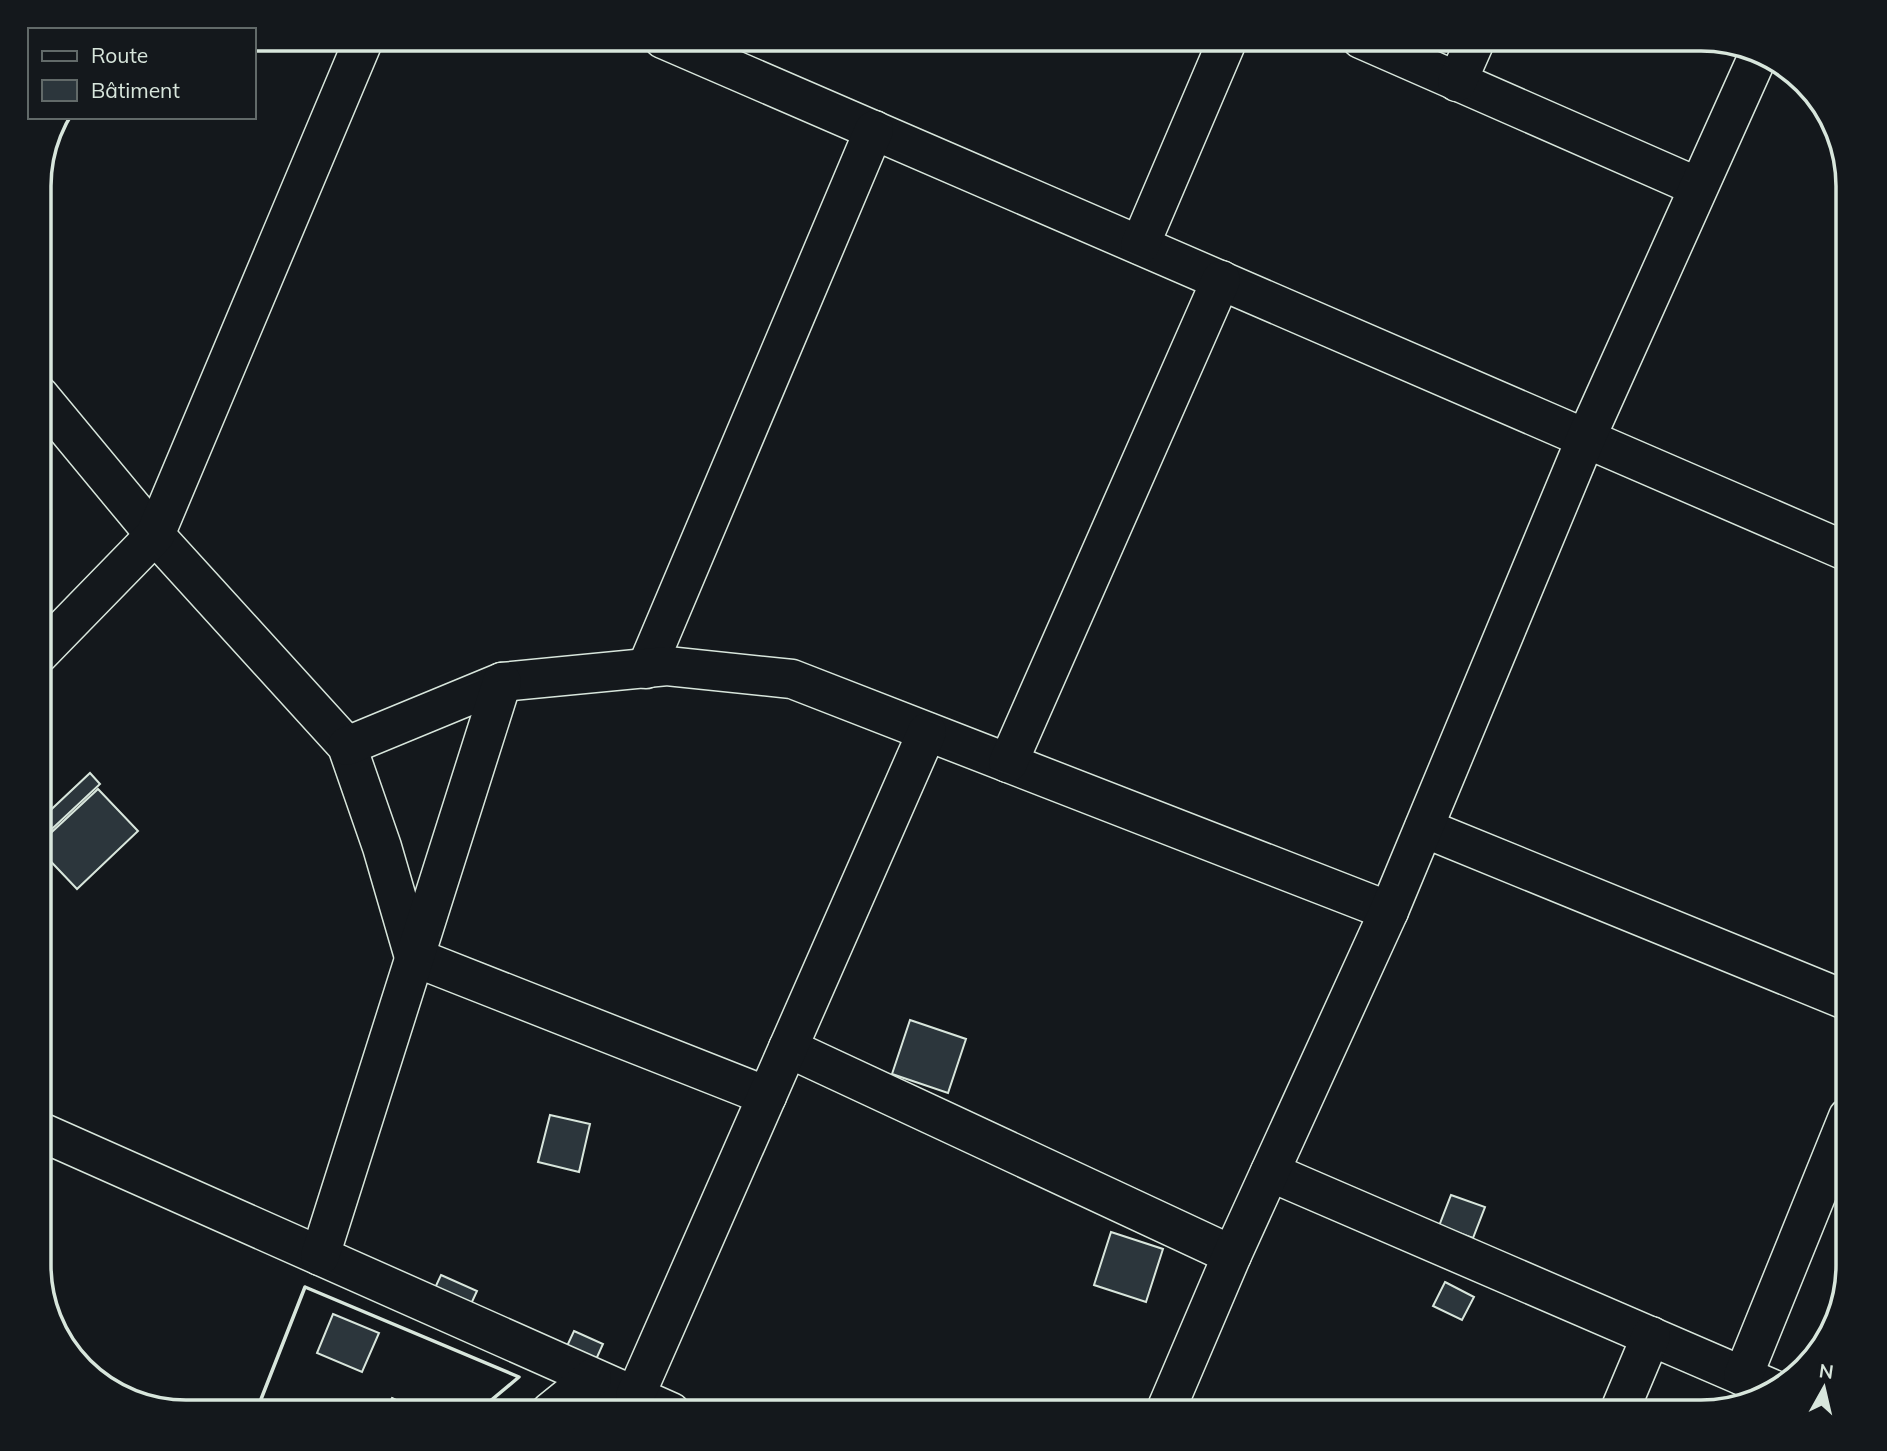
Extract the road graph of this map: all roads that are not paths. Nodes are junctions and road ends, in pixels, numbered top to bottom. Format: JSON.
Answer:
{"nodes":[{"id":1,"x":360,"y":51,"type":"edge"},
{"id":2,"x":696,"y":51,"type":"edge"},
{"id":3,"x":1222,"y":51,"type":"edge"},
{"id":4,"x":1389,"y":51,"type":"edge"},
{"id":5,"x":1470,"y":51,"type":"edge"},
{"id":6,"x":1755,"y":62,"type":"edge"},
{"id":7,"x":1457,"y":82,"type":"junction"},
{"id":8,"x":874,"y":130,"type":"junction"},
{"id":9,"x":1698,"y":187,"type":"junction"},
{"id":10,"x":1140,"y":245,"type":"junction"},
{"id":11,"x":1222,"y":281,"type":"junction"},
{"id":12,"x":51,"y":409,"type":"edge"},
{"id":13,"x":1586,"y":438,"type":"junction"},
{"id":14,"x":155,"y":535,"type":"junction"},
{"id":15,"x":1836,"y":546,"type":"edge"},
{"id":16,"x":51,"y":642,"type":"edge"},
{"id":17,"x":646,"y":669,"type":"junction"},
{"id":18,"x":502,"y":682,"type":"junction"},
{"id":19,"x":927,"y":732,"type":"junction"},
{"id":20,"x":347,"y":746,"type":"junction"},
{"id":21,"x":1008,"y":763,"type":"junction"},
{"id":22,"x":1424,"y":828,"type":"junction"},
{"id":23,"x":1389,"y":911,"type":"junction"},
{"id":24,"x":414,"y":957,"type":"junction"},
{"id":25,"x":1836,"y":996,"type":"edge"},
{"id":26,"x":788,"y":1048,"type":"junction"},
{"id":27,"x":767,"y":1096,"type":"junction"},
{"id":28,"x":51,"y":1135,"type":"edge"},
{"id":29,"x":1836,"y":1155,"type":"edge"},
{"id":30,"x":1270,"y":1172,"type":"junction"},
{"id":31,"x":1232,"y":1255,"type":"junction"},
{"id":32,"x":320,"y":1256,"type":"junction"},
{"id":33,"x":1651,"y":1336,"type":"junction"},
{"id":34,"x":592,"y":1378,"type":"junction"},
{"id":35,"x":1759,"y":1383,"type":"edge"},
{"id":36,"x":635,"y":1396,"type":"junction"},
{"id":37,"x":565,"y":1400,"type":"edge"},
{"id":38,"x":644,"y":1400,"type":"edge"},
{"id":39,"x":1170,"y":1400,"type":"edge"},
{"id":40,"x":1624,"y":1400,"type":"edge"}],
"edges":[{"from":1,"to":14,"type":"street"},
{"from":2,"to":8,"type":"street"},
{"from":3,"to":10,"type":"street"},
{"from":4,"to":7,"type":"street"},
{"from":5,"to":7,"type":"street"},
{"from":6,"to":9,"type":"street"},
{"from":7,"to":9,"type":"street"},
{"from":8,"to":10,"type":"street"},
{"from":8,"to":17,"type":"street"},
{"from":9,"to":13,"type":"street"},
{"from":10,"to":11,"type":"street"},
{"from":11,"to":13,"type":"street"},
{"from":11,"to":21,"type":"street"},
{"from":12,"to":14,"type":"street"},
{"from":13,"to":15,"type":"street"},
{"from":13,"to":22,"type":"street"},
{"from":14,"to":16,"type":"street"},
{"from":14,"to":20,"type":"street"},
{"from":17,"to":18,"type":"street"},
{"from":17,"to":19,"type":"street"},
{"from":18,"to":20,"type":"street"},
{"from":18,"to":24,"type":"street"},
{"from":19,"to":21,"type":"street"},
{"from":19,"to":26,"type":"street"},
{"from":20,"to":24,"type":"street"},
{"from":21,"to":23,"type":"street"},
{"from":22,"to":23,"type":"street"},
{"from":22,"to":25,"type":"street"},
{"from":23,"to":30,"type":"street"},
{"from":24,"to":27,"type":"street"},
{"from":24,"to":32,"type":"street"},
{"from":26,"to":27,"type":"street"},
{"from":26,"to":31,"type":"street"},
{"from":27,"to":36,"type":"street"},
{"from":28,"to":32,"type":"street"},
{"from":29,"to":35,"type":"street"},
{"from":30,"to":31,"type":"street"},
{"from":30,"to":33,"type":"street"},
{"from":31,"to":39,"type":"street"},
{"from":32,"to":34,"type":"street"},
{"from":33,"to":35,"type":"street"},
{"from":33,"to":40,"type":"street"},
{"from":34,"to":36,"type":"street"},
{"from":34,"to":37,"type":"street"},
{"from":36,"to":38,"type":"street"}]}
